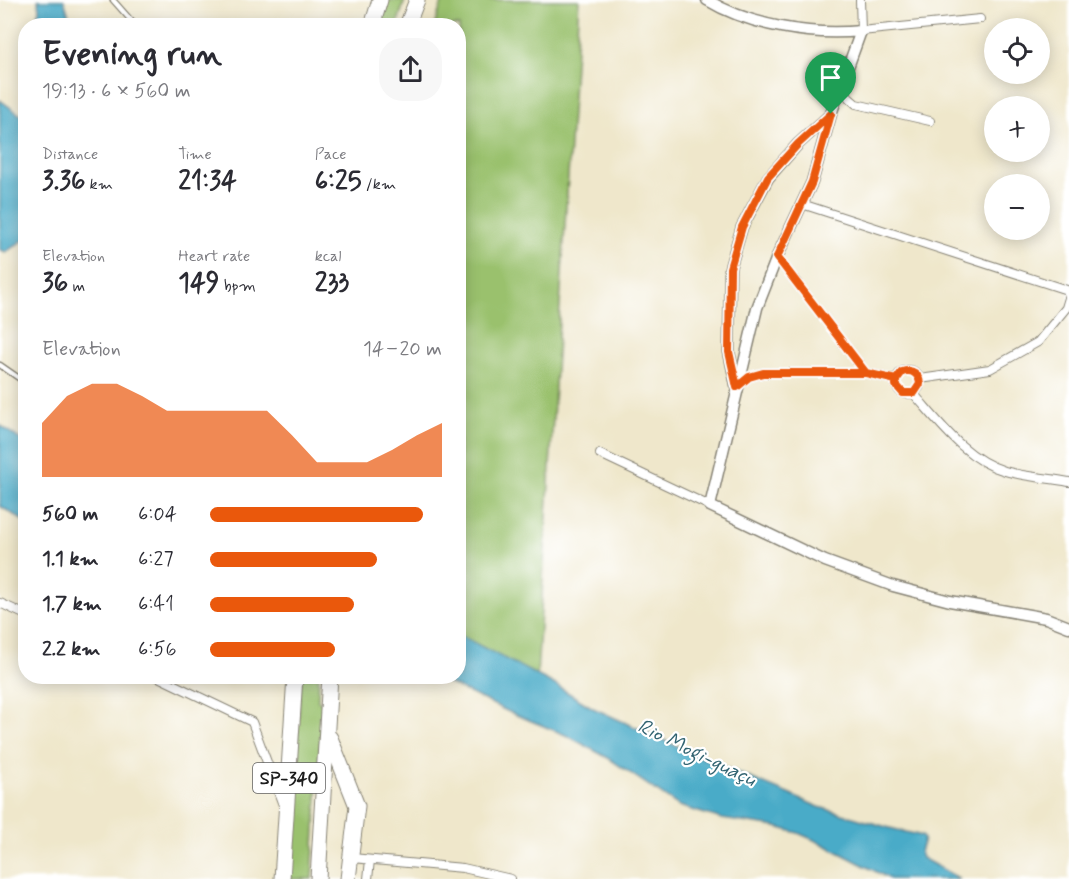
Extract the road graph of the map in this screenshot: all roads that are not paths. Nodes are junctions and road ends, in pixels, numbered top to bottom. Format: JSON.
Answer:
{"nodes":[{"id":1,"x":113,"y":0,"type":"edge"},
{"id":2,"x":380,"y":0,"type":"edge"},
{"id":3,"x":415,"y":0,"type":"edge"},
{"id":4,"x":707,"y":0,"type":"edge"},
{"id":5,"x":860,"y":0,"type":"edge"},
{"id":6,"x":128,"y":18,"type":"edge"},
{"id":7,"x":374,"y":18,"type":"edge"},
{"id":8,"x":409,"y":18,"type":"edge"},
{"id":9,"x":980,"y":19,"type":"dead end"},
{"id":10,"x":861,"y":31,"type":"junction"},
{"id":11,"x":842,"y":83,"type":"junction"},
{"id":12,"x":831,"y":114,"type":"junction"},
{"id":13,"x":930,"y":120,"type":"dead end"},
{"id":14,"x":802,"y":204,"type":"junction"},
{"id":15,"x":777,"y":257,"type":"junction"},
{"id":16,"x":1068,"y":295,"type":"edge"},
{"id":17,"x":0,"y":365,"type":"edge"},
{"id":18,"x":866,"y":373,"type":"junction"},
{"id":19,"x":18,"y":377,"type":"edge"},
{"id":20,"x":920,"y":379,"type":"junction"},
{"id":21,"x":896,"y":380,"type":"junction"},
{"id":22,"x":737,"y":387,"type":"junction"},
{"id":23,"x":914,"y":393,"type":"junction"},
{"id":24,"x":600,"y":454,"type":"dead end"},
{"id":25,"x":1069,"y":482,"type":"edge"},
{"id":26,"x":710,"y":506,"type":"junction"},
{"id":27,"x":0,"y":603,"type":"edge"},
{"id":28,"x":18,"y":611,"type":"edge"},
{"id":29,"x":1069,"y":627,"type":"edge"},
{"id":30,"x":173,"y":684,"type":"edge"},
{"id":31,"x":294,"y":684,"type":"edge"},
{"id":32,"x":330,"y":684,"type":"edge"},
{"id":33,"x":327,"y":732,"type":"junction"},
{"id":34,"x":286,"y":813,"type":"junction"},
{"id":35,"x":352,"y":858,"type":"junction"},
{"id":36,"x":370,"y":860,"type":"junction"},
{"id":37,"x":282,"y":879,"type":"edge"},
{"id":38,"x":318,"y":879,"type":"edge"},
{"id":39,"x":348,"y":879,"type":"edge"},
{"id":40,"x":368,"y":879,"type":"edge"},
{"id":41,"x":511,"y":879,"type":"edge"}],
"edges":[{"from":1,"to":6,"type":"lane"},
{"from":2,"to":7,"type":"highway"},
{"from":3,"to":8,"type":"highway"},
{"from":4,"to":10,"type":"street"},
{"from":5,"to":10,"type":"street"},
{"from":9,"to":10,"type":"street"},
{"from":10,"to":11,"type":"street"},
{"from":11,"to":12,"type":"street"},
{"from":11,"to":13,"type":"street"},
{"from":12,"to":14,"type":"street"},
{"from":12,"to":22,"type":"street"},
{"from":14,"to":15,"type":"street"},
{"from":14,"to":16,"type":"street"},
{"from":15,"to":18,"type":"street"},
{"from":15,"to":22,"type":"street"},
{"from":16,"to":20,"type":"street"},
{"from":17,"to":19,"type":"lane"},
{"from":18,"to":21,"type":"street"},
{"from":18,"to":22,"type":"street"},
{"from":20,"to":21,"type":"street"},
{"from":20,"to":23,"type":"street"},
{"from":21,"to":23,"type":"street"},
{"from":22,"to":26,"type":"street"},
{"from":23,"to":25,"type":"street"},
{"from":24,"to":26,"type":"street"},
{"from":26,"to":29,"type":"street"},
{"from":27,"to":28,"type":"street"},
{"from":30,"to":34,"type":"street"},
{"from":31,"to":34,"type":"highway","number":"SP-340"},
{"from":32,"to":33,"type":"highway","number":"SP-340"},
{"from":33,"to":35,"type":"highway"},
{"from":33,"to":38,"type":"highway","number":"SP-340"},
{"from":34,"to":37,"type":"highway","number":"SP-340"},
{"from":35,"to":36,"type":"street"},
{"from":35,"to":39,"type":"highway"},
{"from":36,"to":40,"type":"street"},
{"from":36,"to":41,"type":"street"}]}
